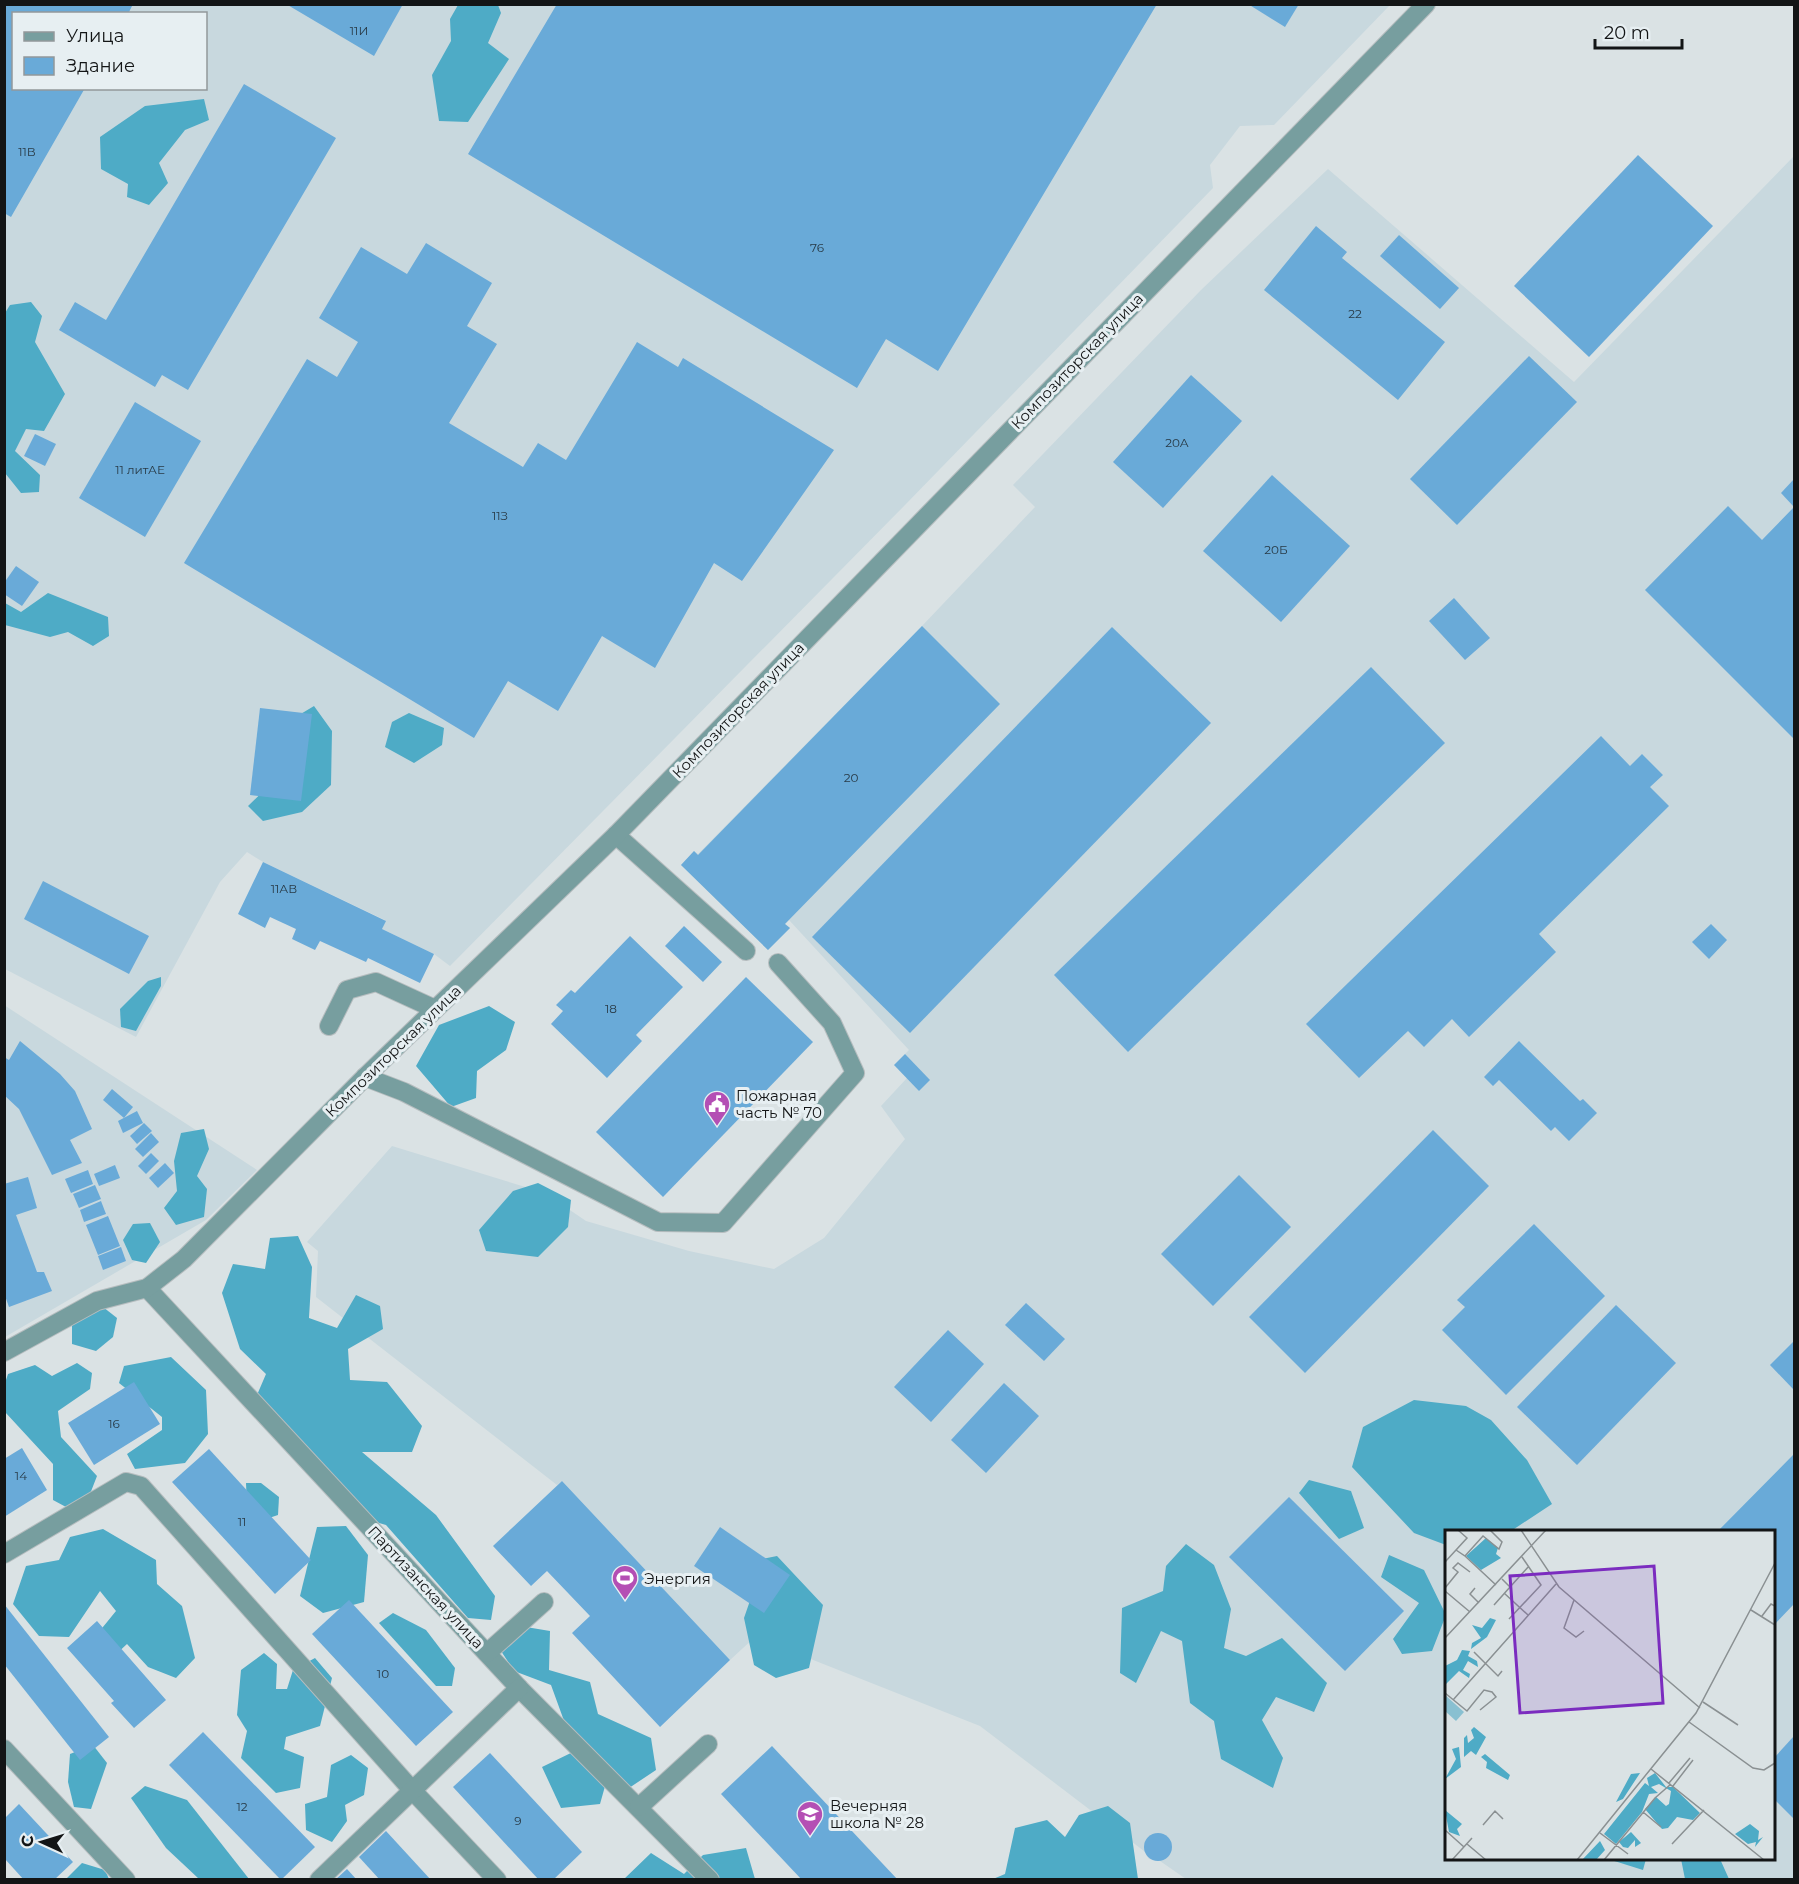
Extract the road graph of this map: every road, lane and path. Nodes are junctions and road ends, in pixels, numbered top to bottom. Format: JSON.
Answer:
{"nodes":[{"id":1,"x":1426,"y":4,"type":"edge"},
{"id":2,"x":616,"y":835,"type":"junction"},
{"id":3,"x":746,"y":951,"type":"dead end"},
{"id":4,"x":778,"y":963,"type":"dead end"},
{"id":5,"x":435,"y":1009,"type":"junction"},
{"id":6,"x":329,"y":1026,"type":"dead end"},
{"id":7,"x":366,"y":1077,"type":"junction"},
{"id":8,"x":147,"y":1288,"type":"junction"},
{"id":9,"x":4,"y":1352,"type":"edge"},
{"id":10,"x":4,"y":1554,"type":"edge"},
{"id":11,"x":544,"y":1602,"type":"dead end"},
{"id":12,"x":487,"y":1653,"type":"junction"},
{"id":13,"x":519,"y":1688,"type":"junction"},
{"id":14,"x":708,"y":1744,"type":"dead end"},
{"id":15,"x":4,"y":1749,"type":"edge"},
{"id":16,"x":412,"y":1790,"type":"junction"},
{"id":17,"x":639,"y":1807,"type":"junction"},
{"id":18,"x":126,"y":1880,"type":"edge"},
{"id":19,"x":319,"y":1880,"type":"edge"},
{"id":20,"x":497,"y":1880,"type":"edge"},
{"id":21,"x":710,"y":1880,"type":"edge"}],
"edges":[{"from":1,"to":2,"type":"street","name":"Композиторская улица"},
{"from":2,"to":3,"type":"street"},
{"from":2,"to":5,"type":"street","name":"Композиторская улица"},
{"from":4,"to":7,"type":"street"},
{"from":5,"to":6,"type":"street"},
{"from":5,"to":7,"type":"street","name":"Композиторская улица"},
{"from":7,"to":8,"type":"street","name":"Композиторская улица"},
{"from":8,"to":9,"type":"street","name":"Композиторская улица"},
{"from":8,"to":12,"type":"street","name":"Партизанская улица"},
{"from":10,"to":16,"type":"street"},
{"from":11,"to":12,"type":"street"},
{"from":12,"to":13,"type":"street","name":"Партизанская улица"},
{"from":13,"to":16,"type":"street"},
{"from":13,"to":17,"type":"street","name":"Партизанская улица"},
{"from":14,"to":17,"type":"street"},
{"from":15,"to":18,"type":"street"},
{"from":16,"to":19,"type":"street"},
{"from":16,"to":20,"type":"street"},
{"from":17,"to":21,"type":"street","name":"Партизанская улица"}]}
